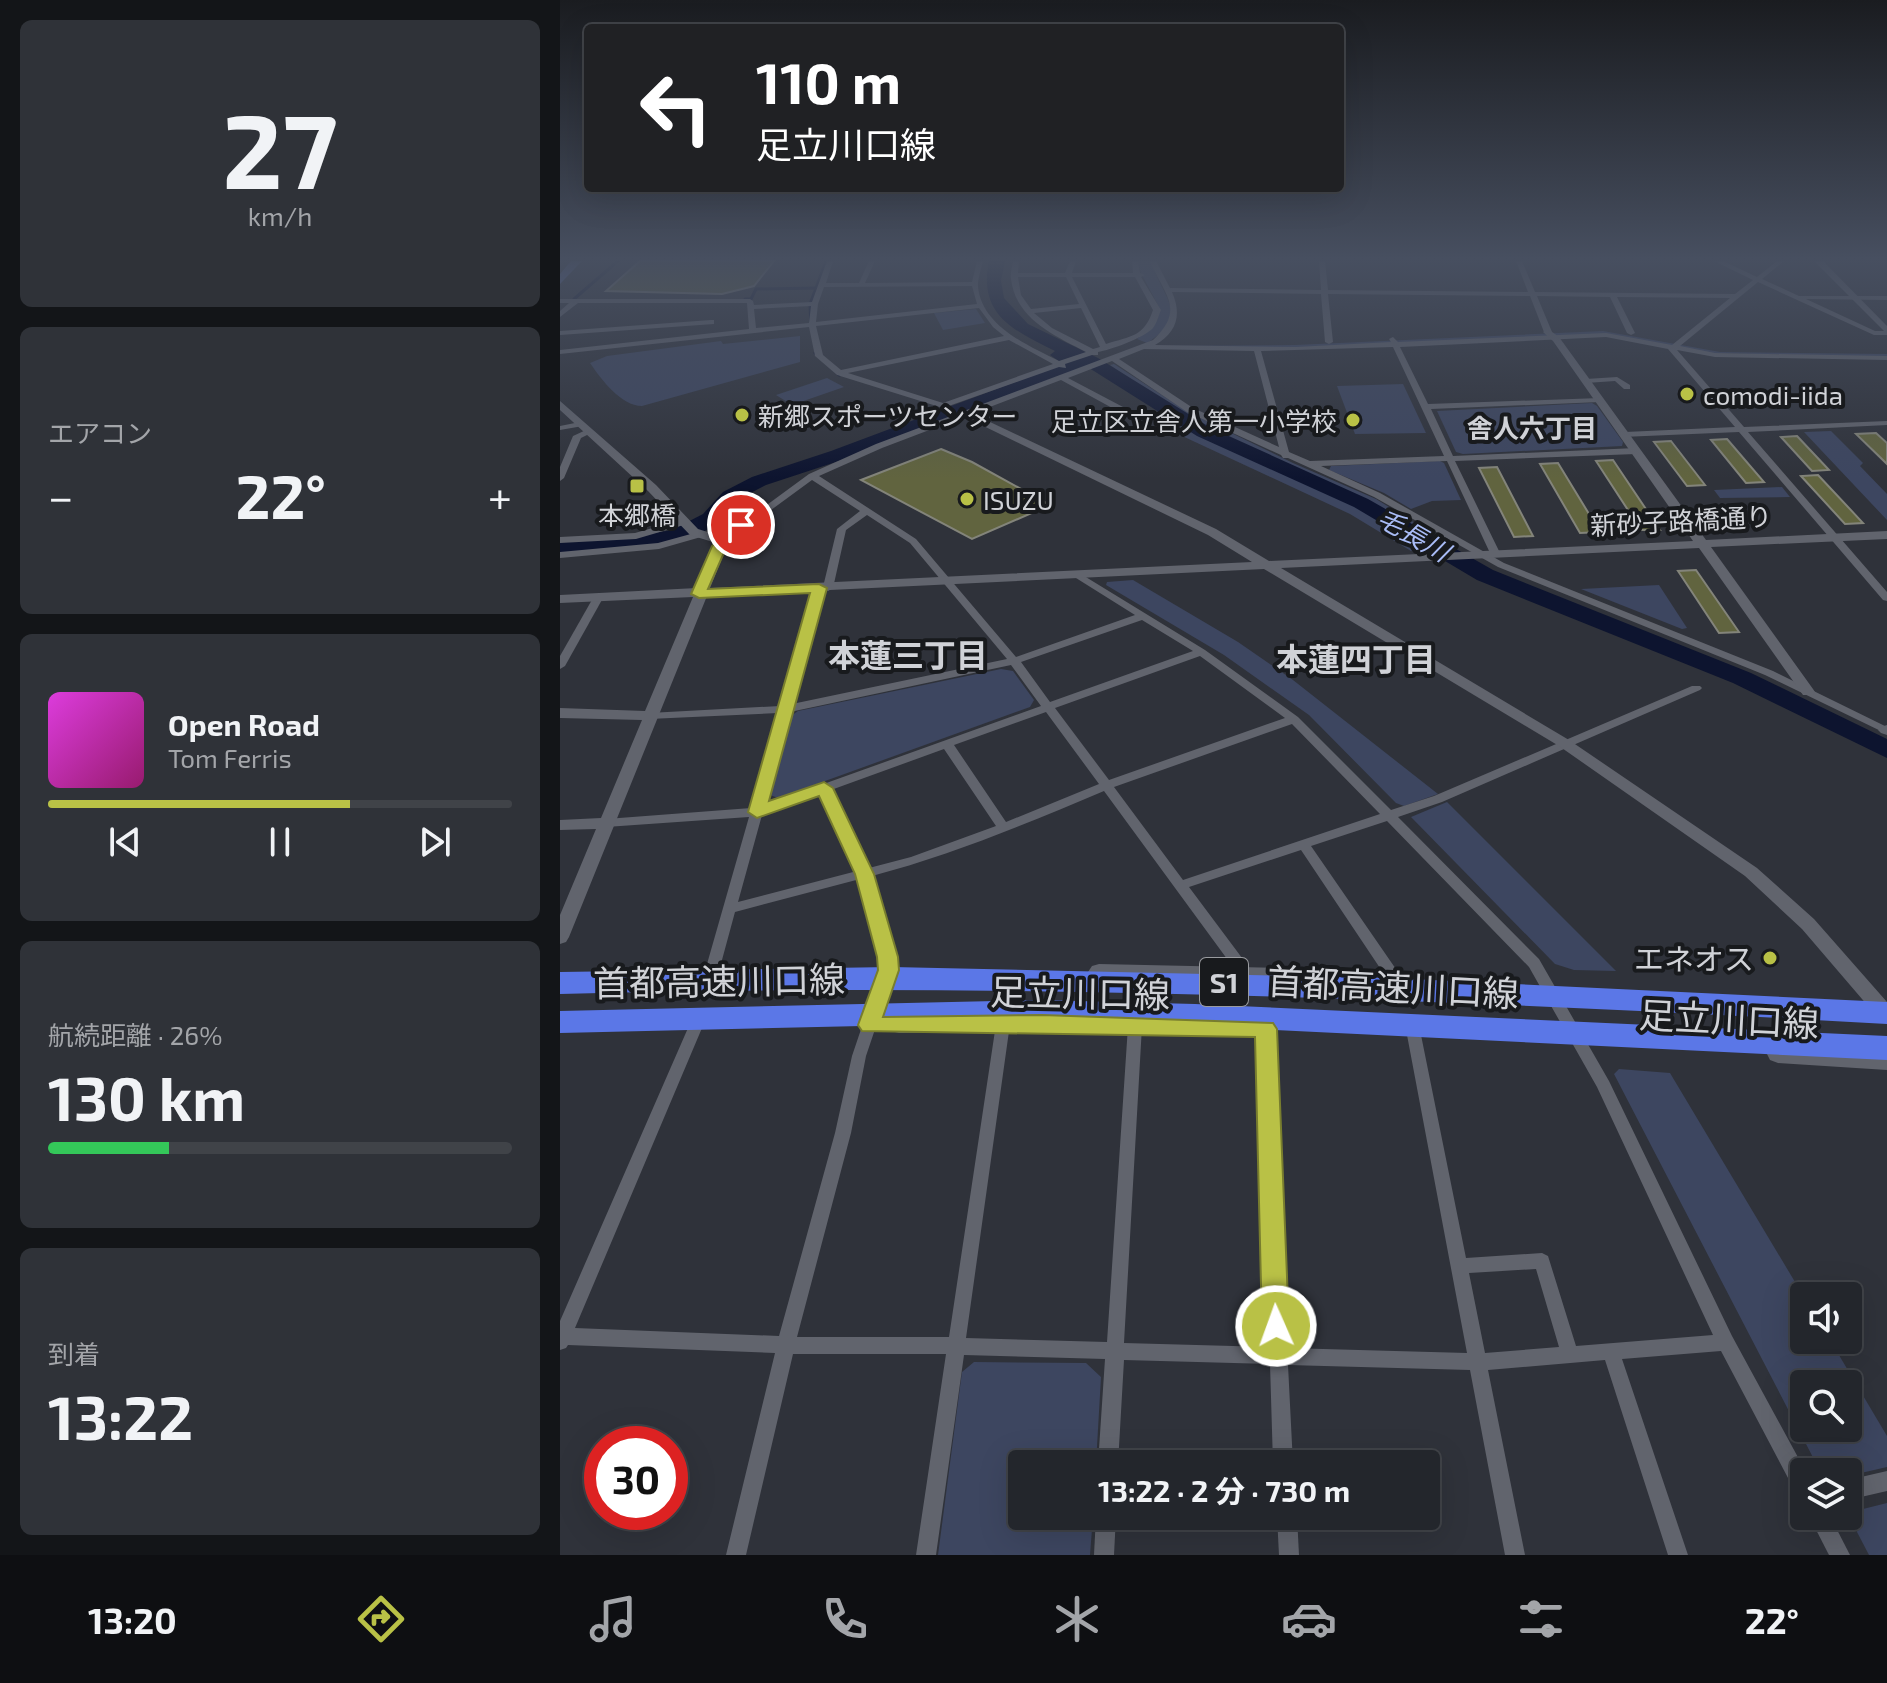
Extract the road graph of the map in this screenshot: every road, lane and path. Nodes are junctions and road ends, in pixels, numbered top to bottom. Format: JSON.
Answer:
{"nodes":[{"id":1,"x":676,"y":334,"type":"edge"},
{"id":2,"x":713,"y":334,"type":"edge"},
{"id":3,"x":813,"y":334,"type":"edge"},
{"id":4,"x":1008,"y":334,"type":"edge"},
{"id":5,"x":1056,"y":334,"type":"edge"},
{"id":6,"x":1097,"y":334,"type":"edge"},
{"id":7,"x":1139,"y":334,"type":"edge"},
{"id":8,"x":1164,"y":334,"type":"edge"},
{"id":9,"x":1328,"y":334,"type":"edge"},
{"id":10,"x":1551,"y":334,"type":"junction"},
{"id":11,"x":1557,"y":334,"type":"edge"},
{"id":12,"x":1633,"y":334,"type":"edge"},
{"id":13,"x":1690,"y":334,"type":"edge"},
{"id":14,"x":1011,"y":337,"type":"junction"},
{"id":15,"x":676,"y":338,"type":"junction"},
{"id":16,"x":1156,"y":342,"type":"junction"},
{"id":17,"x":1329,"y":342,"type":"junction"},
{"id":18,"x":1394,"y":342,"type":"junction"},
{"id":19,"x":1676,"y":345,"type":"junction"},
{"id":20,"x":1143,"y":347,"type":"junction"},
{"id":21,"x":1257,"y":348,"type":"junction"},
{"id":22,"x":1105,"y":349,"type":"junction"},
{"id":23,"x":560,"y":352,"type":"edge"},
{"id":24,"x":1092,"y":354,"type":"junction"},
{"id":25,"x":1887,"y":355,"type":"edge"},
{"id":26,"x":1108,"y":360,"type":"junction"},
{"id":27,"x":1064,"y":364,"type":"junction"},
{"id":28,"x":1076,"y":371,"type":"junction"},
{"id":29,"x":840,"y":373,"type":"junction"},
{"id":30,"x":1063,"y":378,"type":"junction"},
{"id":31,"x":1586,"y":381,"type":"junction"},
{"id":32,"x":1627,"y":387,"type":"dead end"},
{"id":33,"x":1600,"y":400,"type":"junction"},
{"id":34,"x":560,"y":404,"type":"edge"},
{"id":35,"x":1425,"y":407,"type":"junction"},
{"id":36,"x":969,"y":415,"type":"junction"},
{"id":37,"x":1139,"y":419,"type":"dead end"},
{"id":38,"x":1887,"y":423,"type":"edge"},
{"id":39,"x":560,"y":428,"type":"edge"},
{"id":40,"x":585,"y":428,"type":"junction"},
{"id":41,"x":1741,"y":430,"type":"junction"},
{"id":42,"x":1625,"y":435,"type":"junction"},
{"id":43,"x":1636,"y":451,"type":"junction"},
{"id":44,"x":1286,"y":456,"type":"junction"},
{"id":45,"x":1450,"y":458,"type":"junction"},
{"id":46,"x":1304,"y":464,"type":"junction"},
{"id":47,"x":812,"y":476,"type":"junction"},
{"id":48,"x":560,"y":478,"type":"edge"},
{"id":49,"x":865,"y":512,"type":"junction"},
{"id":50,"x":691,"y":529,"type":"junction"},
{"id":51,"x":1887,"y":535,"type":"edge"},
{"id":52,"x":1834,"y":537,"type":"junction"},
{"id":53,"x":560,"y":540,"type":"edge"},
{"id":54,"x":723,"y":541,"type":"junction"},
{"id":55,"x":1703,"y":543,"type":"junction"},
{"id":56,"x":1495,"y":553,"type":"junction"},
{"id":57,"x":1477,"y":554,"type":"junction"},
{"id":58,"x":560,"y":555,"type":"edge"},
{"id":59,"x":1271,"y":564,"type":"junction"},
{"id":60,"x":1073,"y":573,"type":"junction"},
{"id":61,"x":948,"y":581,"type":"junction"},
{"id":62,"x":824,"y":588,"type":"junction"},
{"id":63,"x":699,"y":594,"type":"junction"},
{"id":64,"x":598,"y":598,"type":"junction"},
{"id":65,"x":1887,"y":598,"type":"edge"},
{"id":66,"x":560,"y":599,"type":"edge"},
{"id":67,"x":1143,"y":616,"type":"junction"},
{"id":68,"x":1201,"y":652,"type":"junction"},
{"id":69,"x":1014,"y":661,"type":"junction"},
{"id":70,"x":560,"y":666,"type":"edge"},
{"id":71,"x":1696,"y":688,"type":"dead end"},
{"id":72,"x":1808,"y":692,"type":"junction"},
{"id":73,"x":1047,"y":708,"type":"junction"},
{"id":74,"x":786,"y":709,"type":"junction"},
{"id":75,"x":560,"y":713,"type":"edge"},
{"id":76,"x":649,"y":716,"type":"junction"},
{"id":77,"x":1294,"y":719,"type":"junction"},
{"id":78,"x":1887,"y":730,"type":"edge"},
{"id":79,"x":1564,"y":743,"type":"junction"},
{"id":80,"x":947,"y":744,"type":"junction"},
{"id":81,"x":1105,"y":786,"type":"junction"},
{"id":82,"x":824,"y":788,"type":"junction"},
{"id":83,"x":757,"y":812,"type":"junction"},
{"id":84,"x":1392,"y":817,"type":"junction"},
{"id":85,"x":606,"y":823,"type":"junction"},
{"id":86,"x":560,"y":825,"type":"edge"},
{"id":87,"x":1004,"y":828,"type":"junction"},
{"id":88,"x":1304,"y":845,"type":"junction"},
{"id":89,"x":865,"y":874,"type":"junction"},
{"id":90,"x":1182,"y":885,"type":"junction"},
{"id":91,"x":729,"y":909,"type":"junction"},
{"id":92,"x":560,"y":937,"type":"edge"},
{"id":93,"x":888,"y":970,"type":"junction"},
{"id":94,"x":712,"y":971,"type":"junction"},
{"id":95,"x":1246,"y":974,"type":"junction"},
{"id":96,"x":560,"y":976,"type":"edge"},
{"id":97,"x":1395,"y":979,"type":"junction"},
{"id":98,"x":560,"y":983,"type":"edge"},
{"id":99,"x":1547,"y":986,"type":"junction"},
{"id":100,"x":560,"y":998,"type":"edge"},
{"id":101,"x":560,"y":1010,"type":"edge"},
{"id":102,"x":1040,"y":1011,"type":"junction"},
{"id":103,"x":1885,"y":1011,"type":"edge"},
{"id":104,"x":560,"y":1022,"type":"edge"},
{"id":105,"x":1003,"y":1024,"type":"junction"},
{"id":106,"x":869,"y":1025,"type":"junction"},
{"id":107,"x":1135,"y":1026,"type":"junction"},
{"id":108,"x":695,"y":1028,"type":"junction"},
{"id":109,"x":1265,"y":1029,"type":"junction"},
{"id":110,"x":560,"y":1030,"type":"edge"},
{"id":111,"x":1414,"y":1035,"type":"junction"},
{"id":112,"x":1580,"y":1043,"type":"junction"},
{"id":113,"x":1887,"y":1048,"type":"edge"},
{"id":114,"x":1887,"y":1061,"type":"edge"},
{"id":115,"x":1459,"y":1266,"type":"junction"},
{"id":116,"x":561,"y":1338,"type":"edge"},
{"id":117,"x":1726,"y":1342,"type":"junction"},
{"id":118,"x":786,"y":1345,"type":"junction"},
{"id":119,"x":955,"y":1346,"type":"junction"},
{"id":120,"x":1113,"y":1351,"type":"junction"},
{"id":121,"x":1611,"y":1352,"type":"junction"},
{"id":122,"x":1570,"y":1355,"type":"junction"},
{"id":123,"x":1277,"y":1356,"type":"junction"},
{"id":124,"x":1479,"y":1362,"type":"junction"},
{"id":125,"x":1109,"y":1450,"type":"edge"},
{"id":126,"x":1282,"y":1450,"type":"edge"},
{"id":127,"x":1790,"y":1462,"type":"edge"},
{"id":128,"x":1887,"y":1481,"type":"edge"},
{"id":129,"x":1862,"y":1487,"type":"edge"},
{"id":130,"x":1105,"y":1530,"type":"edge"},
{"id":131,"x":1288,"y":1530,"type":"edge"},
{"id":132,"x":1827,"y":1530,"type":"edge"},
{"id":133,"x":736,"y":1555,"type":"edge"},
{"id":134,"x":926,"y":1555,"type":"edge"},
{"id":135,"x":1104,"y":1555,"type":"edge"},
{"id":136,"x":1289,"y":1555,"type":"edge"},
{"id":137,"x":1515,"y":1555,"type":"edge"},
{"id":138,"x":1678,"y":1555,"type":"edge"},
{"id":139,"x":1840,"y":1555,"type":"edge"}],
"edges":[{"from":1,"to":15,"type":"street"},
{"from":2,"to":15,"type":"street"},
{"from":3,"to":29,"type":"street"},
{"from":4,"to":14,"type":"street"},
{"from":5,"to":24,"type":"street"},
{"from":6,"to":22,"type":"street"},
{"from":7,"to":22,"type":"street"},
{"from":8,"to":16,"type":"street"},
{"from":9,"to":17,"type":"street"},
{"from":10,"to":11,"type":"street"},
{"from":10,"to":18,"type":"street"},
{"from":10,"to":19,"type":"street"},
{"from":10,"to":31,"type":"street"},
{"from":12,"to":19,"type":"street"},
{"from":13,"to":19,"type":"street"},
{"from":14,"to":27,"type":"street"},
{"from":14,"to":29,"type":"street"},
{"from":15,"to":23,"type":"street"},
{"from":16,"to":17,"type":"street"},
{"from":16,"to":20,"type":"street"},
{"from":17,"to":18,"type":"street"},
{"from":18,"to":21,"type":"street"},
{"from":18,"to":35,"type":"street"},
{"from":19,"to":25,"type":"street"},
{"from":19,"to":41,"type":"street"},
{"from":20,"to":21,"type":"street"},
{"from":20,"to":26,"type":"street"},
{"from":21,"to":44,"type":"street"},
{"from":22,"to":24,"type":"street"},
{"from":24,"to":27,"type":"street"},
{"from":26,"to":28,"type":"street"},
{"from":26,"to":44,"type":"street"},
{"from":27,"to":28,"type":"street"},
{"from":27,"to":29,"type":"street"},
{"from":28,"to":30,"type":"street"},
{"from":30,"to":36,"type":"street"},
{"from":30,"to":37,"type":"street"},
{"from":31,"to":32,"type":"street"},
{"from":31,"to":33,"type":"street"},
{"from":33,"to":35,"type":"street"},
{"from":33,"to":42,"type":"street"},
{"from":34,"to":40,"type":"street"},
{"from":35,"to":45,"type":"street"},
{"from":36,"to":47,"type":"street"},
{"from":36,"to":59,"type":"street"},
{"from":38,"to":41,"type":"street"},
{"from":39,"to":40,"type":"street"},
{"from":40,"to":48,"type":"street"},
{"from":40,"to":50,"type":"street"},
{"from":41,"to":42,"type":"street"},
{"from":41,"to":52,"type":"street"},
{"from":42,"to":43,"type":"street"},
{"from":43,"to":45,"type":"street"},
{"from":43,"to":55,"type":"street"},
{"from":44,"to":46,"type":"street"},
{"from":45,"to":46,"type":"street"},
{"from":45,"to":56,"type":"street"},
{"from":46,"to":57,"type":"street"},
{"from":47,"to":49,"type":"street"},
{"from":47,"to":54,"type":"street"},
{"from":49,"to":61,"type":"street"},
{"from":49,"to":62,"type":"street"},
{"from":50,"to":53,"type":"street"},
{"from":50,"to":54,"type":"street"},
{"from":50,"to":58,"type":"street"},
{"from":51,"to":52,"type":"street","name":"新砂子路橋通り"},
{"from":52,"to":55,"type":"street","name":"新砂子路橋通り"},
{"from":52,"to":65,"type":"street"},
{"from":54,"to":63,"type":"street"},
{"from":55,"to":56,"type":"street","name":"新砂子路橋通り"},
{"from":55,"to":72,"type":"street"},
{"from":56,"to":57,"type":"street","name":"新砂子路橋通り"},
{"from":57,"to":59,"type":"street","name":"新砂子路橋通り"},
{"from":57,"to":72,"type":"street"},
{"from":59,"to":60,"type":"street","name":"新砂子路橋通り"},
{"from":59,"to":79,"type":"street"},
{"from":60,"to":61,"type":"street","name":"新砂子路橋通り"},
{"from":60,"to":67,"type":"street"},
{"from":61,"to":62,"type":"street","name":"新砂子路橋通り"},
{"from":61,"to":69,"type":"street"},
{"from":62,"to":63,"type":"street","name":"新砂子路橋通り"},
{"from":62,"to":74,"type":"street"},
{"from":63,"to":64,"type":"street","name":"新砂子路橋通り"},
{"from":63,"to":76,"type":"street"},
{"from":64,"to":66,"type":"street","name":"新砂子路橋通り"},
{"from":64,"to":70,"type":"street"},
{"from":67,"to":68,"type":"street"},
{"from":67,"to":69,"type":"street"},
{"from":68,"to":73,"type":"street"},
{"from":68,"to":77,"type":"street"},
{"from":69,"to":73,"type":"street"},
{"from":69,"to":74,"type":"street"},
{"from":71,"to":79,"type":"street"},
{"from":72,"to":78,"type":"street"},
{"from":73,"to":80,"type":"street"},
{"from":73,"to":81,"type":"street"},
{"from":74,"to":76,"type":"street"},
{"from":74,"to":83,"type":"street"},
{"from":75,"to":76,"type":"street"},
{"from":76,"to":85,"type":"street"},
{"from":77,"to":81,"type":"street"},
{"from":77,"to":84,"type":"street"},
{"from":79,"to":84,"type":"street"},
{"from":79,"to":103,"type":"street"},
{"from":80,"to":82,"type":"street"},
{"from":80,"to":87,"type":"street"},
{"from":81,"to":87,"type":"street"},
{"from":81,"to":90,"type":"street"},
{"from":82,"to":83,"type":"street"},
{"from":82,"to":89,"type":"street"},
{"from":83,"to":85,"type":"street"},
{"from":83,"to":91,"type":"street"},
{"from":84,"to":88,"type":"street"},
{"from":84,"to":99,"type":"street"},
{"from":85,"to":86,"type":"street"},
{"from":85,"to":92,"type":"street"},
{"from":87,"to":89,"type":"street"},
{"from":88,"to":90,"type":"street"},
{"from":88,"to":97,"type":"street"},
{"from":89,"to":91,"type":"street"},
{"from":89,"to":93,"type":"street"},
{"from":90,"to":95,"type":"street"},
{"from":91,"to":94,"type":"street"},
{"from":93,"to":94,"type":"main road","name":"足立川口線"},
{"from":93,"to":95,"type":"main road","name":"足立川口線"},
{"from":93,"to":106,"type":"street"},
{"from":94,"to":96,"type":"main road","name":"足立川口線"},
{"from":95,"to":97,"type":"main road","name":"足立川口線"},
{"from":97,"to":99,"type":"main road","name":"足立川口線"},
{"from":98,"to":103,"type":"highway","name":"首都高速川口線","number":"S1"},
{"from":99,"to":103,"type":"main road","name":"足立川口線"},
{"from":99,"to":112,"type":"street"},
{"from":100,"to":103,"type":"highway"},
{"from":101,"to":102,"type":"highway"},
{"from":102,"to":104,"type":"highway","name":"首都高速川口線","number":"S1"},
{"from":102,"to":113,"type":"highway","name":"首都高速川口線","number":"S1"},
{"from":105,"to":106,"type":"main road","name":"足立川口線"},
{"from":105,"to":107,"type":"main road","name":"足立川口線"},
{"from":105,"to":119,"type":"street"},
{"from":106,"to":108,"type":"main road","name":"足立川口線"},
{"from":106,"to":118,"type":"street"},
{"from":107,"to":109,"type":"main road","name":"足立川口線"},
{"from":107,"to":120,"type":"street"},
{"from":108,"to":110,"type":"main road","name":"足立川口線"},
{"from":108,"to":116,"type":"street"},
{"from":109,"to":111,"type":"main road","name":"足立川口線"},
{"from":109,"to":123,"type":"street"},
{"from":111,"to":112,"type":"main road","name":"足立川口線"},
{"from":111,"to":115,"type":"street"},
{"from":112,"to":114,"type":"main road","name":"足立川口線"},
{"from":112,"to":117,"type":"street"},
{"from":115,"to":122,"type":"street"},
{"from":115,"to":124,"type":"street"},
{"from":116,"to":118,"type":"street"},
{"from":117,"to":121,"type":"street"},
{"from":117,"to":127,"type":"street"},
{"from":118,"to":119,"type":"street"},
{"from":118,"to":133,"type":"street"},
{"from":119,"to":120,"type":"street"},
{"from":119,"to":134,"type":"street"},
{"from":120,"to":123,"type":"street"},
{"from":120,"to":125,"type":"street"},
{"from":121,"to":122,"type":"street"},
{"from":121,"to":138,"type":"street"},
{"from":122,"to":124,"type":"street"},
{"from":123,"to":124,"type":"street"},
{"from":123,"to":126,"type":"street"},
{"from":124,"to":137,"type":"street"},
{"from":128,"to":129,"type":"street"},
{"from":130,"to":135,"type":"street"},
{"from":131,"to":136,"type":"street"},
{"from":132,"to":139,"type":"street"}]}
